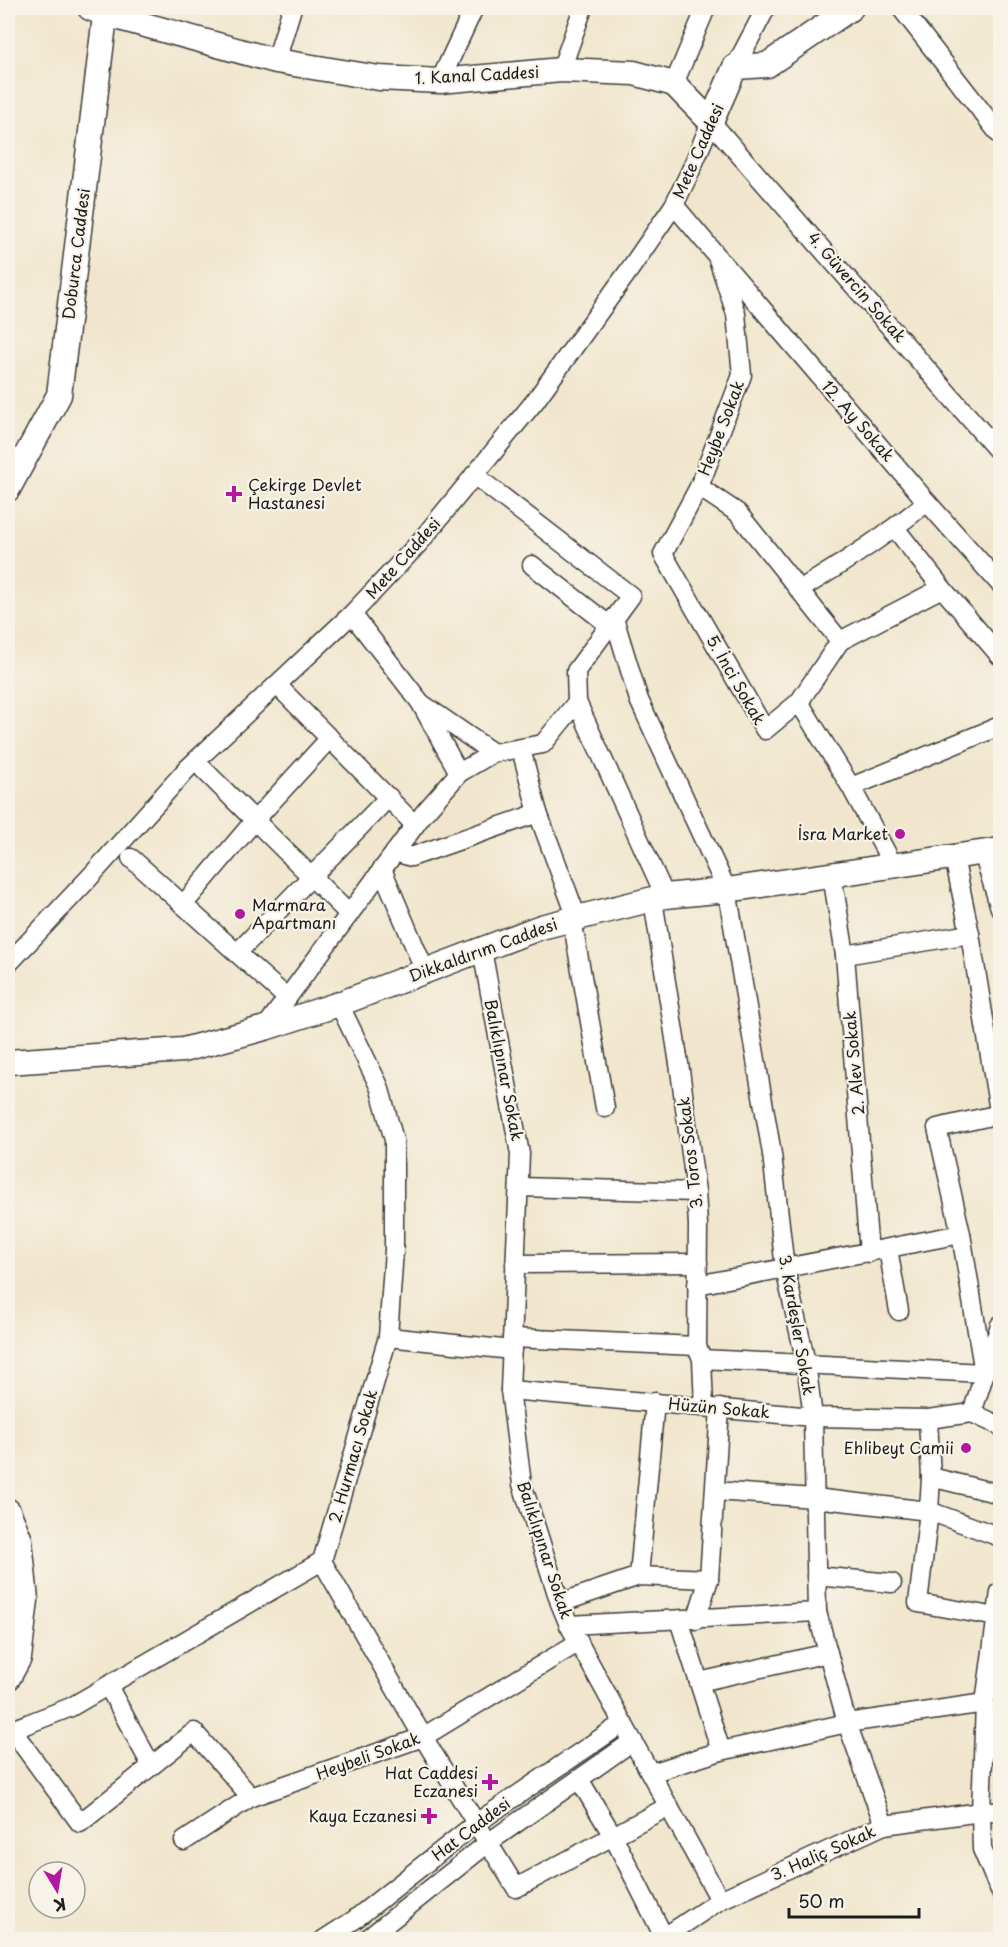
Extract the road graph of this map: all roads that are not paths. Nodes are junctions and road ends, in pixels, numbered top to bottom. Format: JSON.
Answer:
{"nodes":[{"id":1,"x":292,"y":8,"type":"edge"},
{"id":2,"x":474,"y":8,"type":"edge"},
{"id":3,"x":583,"y":8,"type":"edge"},
{"id":4,"x":706,"y":8,"type":"edge"},
{"id":5,"x":766,"y":8,"type":"edge"},
{"id":6,"x":851,"y":8,"type":"edge"},
{"id":7,"x":902,"y":8,"type":"edge"},
{"id":8,"x":100,"y":10,"type":"edge"},
{"id":9,"x":276,"y":61,"type":"junction"},
{"id":10,"x":735,"y":67,"type":"junction"},
{"id":11,"x":561,"y":70,"type":"junction"},
{"id":12,"x":440,"y":81,"type":"junction"},
{"id":13,"x":674,"y":84,"type":"junction"},
{"id":14,"x":723,"y":93,"type":"junction"},
{"id":15,"x":711,"y":122,"type":"junction"},
{"id":16,"x":1000,"y":135,"type":"edge"},
{"id":17,"x":674,"y":205,"type":"junction"},
{"id":18,"x":717,"y":256,"type":"junction"},
{"id":19,"x":1000,"y":453,"type":"edge"},
{"id":20,"x":474,"y":475,"type":"junction"},
{"id":21,"x":699,"y":487,"type":"junction"},
{"id":22,"x":8,"y":489,"type":"edge"},
{"id":23,"x":927,"y":502,"type":"junction"},
{"id":24,"x":895,"y":528,"type":"junction"},
{"id":25,"x":663,"y":554,"type":"joint"},
{"id":26,"x":532,"y":565,"type":"dead end"},
{"id":27,"x":1000,"y":584,"type":"edge"},
{"id":28,"x":942,"y":588,"type":"junction"},
{"id":29,"x":799,"y":590,"type":"junction"},
{"id":30,"x":352,"y":614,"type":"junction"},
{"id":31,"x":612,"y":622,"type":"junction"},
{"id":32,"x":840,"y":641,"type":"junction"},
{"id":33,"x":1000,"y":656,"type":"edge"},
{"id":34,"x":277,"y":685,"type":"junction"},
{"id":35,"x":420,"y":702,"type":"junction"},
{"id":36,"x":577,"y":702,"type":"junction"},
{"id":37,"x":799,"y":702,"type":"junction"},
{"id":38,"x":1000,"y":726,"type":"edge"},
{"id":39,"x":330,"y":738,"type":"junction"},
{"id":40,"x":521,"y":748,"type":"junction"},
{"id":41,"x":493,"y":753,"type":"junction"},
{"id":42,"x":203,"y":769,"type":"dead end"},
{"id":43,"x":459,"y":773,"type":"junction"},
{"id":44,"x":851,"y":787,"type":"junction"},
{"id":45,"x":389,"y":797,"type":"junction"},
{"id":46,"x":538,"y":813,"type":"junction"},
{"id":47,"x":255,"y":820,"type":"junction"},
{"id":48,"x":415,"y":825,"type":"junction"},
{"id":49,"x":992,"y":851,"type":"edge"},
{"id":50,"x":395,"y":852,"type":"junction"},
{"id":51,"x":954,"y":857,"type":"junction"},
{"id":52,"x":131,"y":858,"type":"dead end"},
{"id":53,"x":893,"y":865,"type":"junction"},
{"id":54,"x":382,"y":869,"type":"junction"},
{"id":55,"x":832,"y":875,"type":"junction"},
{"id":56,"x":313,"y":876,"type":"junction"},
{"id":57,"x":727,"y":890,"type":"junction"},
{"id":58,"x":659,"y":898,"type":"junction"},
{"id":59,"x":183,"y":905,"type":"junction"},
{"id":60,"x":1000,"y":908,"type":"edge"},
{"id":61,"x":349,"y":914,"type":"junction"},
{"id":62,"x":574,"y":918,"type":"junction"},
{"id":63,"x":970,"y":934,"type":"junction"},
{"id":64,"x":482,"y":950,"type":"junction"},
{"id":65,"x":237,"y":953,"type":"junction"},
{"id":66,"x":845,"y":955,"type":"junction"},
{"id":67,"x":8,"y":964,"type":"edge"},
{"id":68,"x":425,"y":971,"type":"junction"},
{"id":69,"x":287,"y":998,"type":"junction"},
{"id":70,"x":339,"y":1005,"type":"junction"},
{"id":71,"x":265,"y":1028,"type":"junction"},
{"id":72,"x":10,"y":1058,"type":"edge"},
{"id":73,"x":605,"y":1108,"type":"dead end"},
{"id":74,"x":1000,"y":1111,"type":"edge"},
{"id":75,"x":519,"y":1187,"type":"junction"},
{"id":76,"x":696,"y":1192,"type":"junction"},
{"id":77,"x":961,"y":1234,"type":"junction"},
{"id":78,"x":888,"y":1249,"type":"junction"},
{"id":79,"x":869,"y":1252,"type":"junction"},
{"id":80,"x":698,"y":1263,"type":"junction"},
{"id":81,"x":515,"y":1264,"type":"junction"},
{"id":82,"x":785,"y":1269,"type":"junction"},
{"id":83,"x":697,"y":1285,"type":"junction"},
{"id":84,"x":899,"y":1311,"type":"dead end"},
{"id":85,"x":1000,"y":1325,"type":"edge"},
{"id":86,"x":388,"y":1337,"type":"junction"},
{"id":87,"x":512,"y":1344,"type":"junction"},
{"id":88,"x":699,"y":1353,"type":"junction"},
{"id":89,"x":806,"y":1363,"type":"junction"},
{"id":90,"x":984,"y":1373,"type":"junction"},
{"id":91,"x":510,"y":1390,"type":"junction"},
{"id":92,"x":655,"y":1402,"type":"junction"},
{"id":93,"x":712,"y":1407,"type":"junction"},
{"id":94,"x":972,"y":1413,"type":"junction"},
{"id":95,"x":813,"y":1417,"type":"junction"},
{"id":96,"x":928,"y":1419,"type":"junction"},
{"id":97,"x":1000,"y":1426,"type":"edge"},
{"id":98,"x":931,"y":1477,"type":"junction"},
{"id":99,"x":715,"y":1491,"type":"junction"},
{"id":100,"x":1000,"y":1494,"type":"edge"},
{"id":101,"x":814,"y":1498,"type":"junction"},
{"id":102,"x":8,"y":1511,"type":"edge"},
{"id":103,"x":929,"y":1511,"type":"junction"},
{"id":104,"x":1000,"y":1537,"type":"edge"},
{"id":105,"x":322,"y":1561,"type":"junction"},
{"id":106,"x":639,"y":1576,"type":"junction"},
{"id":107,"x":816,"y":1576,"type":"junction"},
{"id":108,"x":709,"y":1578,"type":"junction"},
{"id":109,"x":892,"y":1582,"type":"dead end"},
{"id":110,"x":1000,"y":1592,"type":"edge"},
{"id":111,"x":560,"y":1603,"type":"junction"},
{"id":112,"x":817,"y":1612,"type":"junction"},
{"id":113,"x":997,"y":1617,"type":"junction"},
{"id":114,"x":688,"y":1620,"type":"junction"},
{"id":115,"x":569,"y":1625,"type":"junction"},
{"id":116,"x":579,"y":1642,"type":"junction"},
{"id":117,"x":828,"y":1653,"type":"junction"},
{"id":118,"x":8,"y":1678,"type":"edge"},
{"id":119,"x":699,"y":1682,"type":"junction"},
{"id":120,"x":108,"y":1686,"type":"junction"},
{"id":121,"x":985,"y":1703,"type":"junction"},
{"id":122,"x":622,"y":1723,"type":"junction"},
{"id":123,"x":848,"y":1723,"type":"junction"},
{"id":124,"x":10,"y":1729,"type":"edge"},
{"id":125,"x":423,"y":1737,"type":"junction"},
{"id":126,"x":633,"y":1741,"type":"junction"},
{"id":127,"x":721,"y":1751,"type":"junction"},
{"id":128,"x":151,"y":1766,"type":"junction"},
{"id":129,"x":651,"y":1773,"type":"junction"},
{"id":130,"x":579,"y":1779,"type":"junction"},
{"id":131,"x":1000,"y":1794,"type":"edge"},
{"id":132,"x":251,"y":1797,"type":"junction"},
{"id":133,"x":669,"y":1806,"type":"junction"},
{"id":134,"x":992,"y":1812,"type":"edge"},
{"id":135,"x":475,"y":1824,"type":"junction"},
{"id":136,"x":884,"y":1825,"type":"junction"},
{"id":137,"x":613,"y":1836,"type":"junction"},
{"id":138,"x":184,"y":1841,"type":"dead end"},
{"id":139,"x":488,"y":1843,"type":"junction"},
{"id":140,"x":1000,"y":1891,"type":"edge"},
{"id":141,"x":720,"y":1900,"type":"junction"},
{"id":142,"x":354,"y":1920,"type":"junction"},
{"id":143,"x":662,"y":1938,"type":"edge"},
{"id":144,"x":367,"y":1939,"type":"edge"},
{"id":145,"x":323,"y":1940,"type":"edge"}],
"edges":[{"from":1,"to":9,"type":"street"},
{"from":2,"to":12,"type":"street"},
{"from":3,"to":11,"type":"street"},
{"from":4,"to":13,"type":"street"},
{"from":5,"to":10,"type":"street"},
{"from":6,"to":10,"type":"main road"},
{"from":7,"to":16,"type":"street"},
{"from":8,"to":9,"type":"main road","name":"1. Kanal Caddesi"},
{"from":8,"to":22,"type":"main road","name":"Doburca Caddesi"},
{"from":9,"to":12,"type":"main road","name":"1. Kanal Caddesi"},
{"from":10,"to":14,"type":"main road"},
{"from":11,"to":12,"type":"main road","name":"1. Kanal Caddesi"},
{"from":11,"to":13,"type":"main road","name":"1. Kanal Caddesi"},
{"from":13,"to":14,"type":"main road","name":"1. Kanal Caddesi"},
{"from":13,"to":15,"type":"main road"},
{"from":14,"to":15,"type":"main road","name":"Mete Caddesi"},
{"from":15,"to":17,"type":"street","name":"Mete Caddesi"},
{"from":15,"to":19,"type":"street","name":"4. Güvercin Sokak"},
{"from":17,"to":18,"type":"street","name":"Heybe Sokak"},
{"from":17,"to":20,"type":"street","name":"Mete Caddesi"},
{"from":18,"to":21,"type":"street","name":"Heybe Sokak"},
{"from":18,"to":23,"type":"street","name":"12. Ay Sokak"},
{"from":20,"to":30,"type":"street","name":"Mete Caddesi"},
{"from":20,"to":31,"type":"street"},
{"from":21,"to":25,"type":"street","name":"Heybe Sokak"},
{"from":21,"to":29,"type":"street"},
{"from":23,"to":24,"type":"street"},
{"from":23,"to":27,"type":"street","name":"12. Ay Sokak"},
{"from":24,"to":28,"type":"street"},
{"from":24,"to":29,"type":"street"},
{"from":25,"to":37,"type":"street","name":"5. İnci Sokak"},
{"from":26,"to":31,"type":"street"},
{"from":28,"to":32,"type":"street"},
{"from":28,"to":33,"type":"street"},
{"from":29,"to":32,"type":"street"},
{"from":30,"to":34,"type":"street","name":"Mete Caddesi"},
{"from":30,"to":35,"type":"street"},
{"from":31,"to":36,"type":"street"},
{"from":31,"to":57,"type":"street","name":"3. Kardeşler Sokak"},
{"from":32,"to":37,"type":"street"},
{"from":34,"to":39,"type":"street"},
{"from":34,"to":67,"type":"street","name":"Mete Caddesi"},
{"from":35,"to":41,"type":"street"},
{"from":35,"to":43,"type":"street"},
{"from":36,"to":40,"type":"street"},
{"from":36,"to":58,"type":"street","name":"3. Toros Sokak"},
{"from":37,"to":44,"type":"street"},
{"from":38,"to":44,"type":"street"},
{"from":39,"to":45,"type":"street"},
{"from":39,"to":47,"type":"street"},
{"from":40,"to":41,"type":"street"},
{"from":40,"to":46,"type":"street"},
{"from":41,"to":43,"type":"street"},
{"from":42,"to":47,"type":"street"},
{"from":43,"to":48,"type":"street"},
{"from":44,"to":53,"type":"street"},
{"from":45,"to":48,"type":"street"},
{"from":45,"to":56,"type":"street"},
{"from":46,"to":50,"type":"street"},
{"from":46,"to":62,"type":"street"},
{"from":47,"to":56,"type":"street"},
{"from":47,"to":59,"type":"street"},
{"from":48,"to":50,"type":"street"},
{"from":49,"to":51,"type":"main road","name":"Dikkaldırım Caddesi"},
{"from":49,"to":60,"type":"street"},
{"from":50,"to":54,"type":"street"},
{"from":51,"to":53,"type":"main road","name":"Dikkaldırım Caddesi"},
{"from":51,"to":63,"type":"street"},
{"from":52,"to":59,"type":"street"},
{"from":53,"to":55,"type":"main road","name":"Dikkaldırım Caddesi"},
{"from":54,"to":61,"type":"street"},
{"from":54,"to":68,"type":"street"},
{"from":55,"to":57,"type":"main road","name":"Dikkaldırım Caddesi"},
{"from":55,"to":66,"type":"street","name":"2. Alev Sokak"},
{"from":56,"to":61,"type":"street"},
{"from":56,"to":65,"type":"street"},
{"from":57,"to":58,"type":"main road","name":"Dikkaldırım Caddesi"},
{"from":57,"to":82,"type":"street","name":"3. Kardeşler Sokak"},
{"from":58,"to":62,"type":"main road","name":"Dikkaldırım Caddesi"},
{"from":58,"to":76,"type":"street","name":"3. Toros Sokak"},
{"from":59,"to":65,"type":"street"},
{"from":61,"to":69,"type":"street"},
{"from":62,"to":64,"type":"main road","name":"Dikkaldırım Caddesi"},
{"from":62,"to":73,"type":"street"},
{"from":63,"to":66,"type":"street"},
{"from":63,"to":74,"type":"street"},
{"from":64,"to":68,"type":"main road","name":"Dikkaldırım Caddesi"},
{"from":64,"to":75,"type":"street","name":"Balıklıpınar Sokak"},
{"from":65,"to":69,"type":"street"},
{"from":66,"to":79,"type":"street","name":"2. Alev Sokak"},
{"from":68,"to":70,"type":"main road","name":"Dikkaldırım Caddesi"},
{"from":69,"to":71,"type":"street"},
{"from":70,"to":71,"type":"main road","name":"Dikkaldırım Caddesi"},
{"from":70,"to":86,"type":"street","name":"2. Hurmacı Sokak"},
{"from":71,"to":72,"type":"main road","name":"Dikkaldırım Caddesi"},
{"from":74,"to":77,"type":"street"},
{"from":75,"to":76,"type":"street"},
{"from":75,"to":81,"type":"street","name":"Balıklıpınar Sokak"},
{"from":76,"to":80,"type":"street","name":"3. Toros Sokak"},
{"from":77,"to":78,"type":"street"},
{"from":77,"to":90,"type":"street"},
{"from":78,"to":79,"type":"street"},
{"from":78,"to":84,"type":"street"},
{"from":79,"to":82,"type":"street"},
{"from":80,"to":81,"type":"street"},
{"from":80,"to":83,"type":"street","name":"3. Toros Sokak"},
{"from":81,"to":87,"type":"street","name":"Balıklıpınar Sokak"},
{"from":82,"to":83,"type":"street"},
{"from":82,"to":89,"type":"street","name":"3. Kardeşler Sokak"},
{"from":83,"to":88,"type":"street","name":"3. Toros Sokak"},
{"from":85,"to":90,"type":"street"},
{"from":86,"to":87,"type":"street"},
{"from":86,"to":105,"type":"street","name":"2. Hurmacı Sokak"},
{"from":87,"to":88,"type":"street"},
{"from":87,"to":91,"type":"street","name":"Balıklıpınar Sokak"},
{"from":88,"to":89,"type":"street"},
{"from":88,"to":93,"type":"street","name":"3. Toros Sokak"},
{"from":89,"to":90,"type":"street"},
{"from":89,"to":95,"type":"street","name":"3. Kardeşler Sokak"},
{"from":90,"to":94,"type":"street"},
{"from":91,"to":92,"type":"street","name":"Hüzün Sokak"},
{"from":91,"to":111,"type":"street","name":"Balıklıpınar Sokak"},
{"from":92,"to":93,"type":"street","name":"Hüzün Sokak"},
{"from":92,"to":106,"type":"street"},
{"from":93,"to":95,"type":"street","name":"Hüzün Sokak"},
{"from":93,"to":99,"type":"street","name":"3. Toros Sokak"},
{"from":94,"to":96,"type":"street","name":"Hüzün Sokak"},
{"from":94,"to":97,"type":"street"},
{"from":95,"to":96,"type":"street","name":"Hüzün Sokak"},
{"from":95,"to":101,"type":"street","name":"3. Kardeşler Sokak"},
{"from":96,"to":98,"type":"street"},
{"from":98,"to":100,"type":"street"},
{"from":98,"to":103,"type":"street"},
{"from":99,"to":101,"type":"street"},
{"from":99,"to":108,"type":"street","name":"3. Toros Sokak"},
{"from":101,"to":103,"type":"street"},
{"from":101,"to":107,"type":"street","name":"3. Kardeşler Sokak"},
{"from":102,"to":118,"type":"main road"},
{"from":103,"to":104,"type":"street"},
{"from":103,"to":113,"type":"street"},
{"from":105,"to":120,"type":"street"},
{"from":105,"to":125,"type":"street"},
{"from":106,"to":108,"type":"street"},
{"from":106,"to":111,"type":"street"},
{"from":107,"to":109,"type":"street"},
{"from":107,"to":112,"type":"street","name":"3. Kardeşler Sokak"},
{"from":108,"to":114,"type":"street","name":"3. Toros Sokak"},
{"from":110,"to":113,"type":"street"},
{"from":111,"to":115,"type":"street","name":"Balıklıpınar Sokak"},
{"from":112,"to":114,"type":"street"},
{"from":112,"to":117,"type":"street","name":"3. Kardeşler Sokak"},
{"from":113,"to":121,"type":"street"},
{"from":114,"to":115,"type":"street"},
{"from":114,"to":119,"type":"street"},
{"from":115,"to":116,"type":"street","name":"Balıklıpınar Sokak"},
{"from":116,"to":122,"type":"street","name":"Balıklıpınar Sokak"},
{"from":116,"to":125,"type":"street","name":"Heybeli Sokak"},
{"from":117,"to":119,"type":"street"},
{"from":117,"to":123,"type":"street","name":"3. Kardeşler Sokak"},
{"from":119,"to":127,"type":"street"},
{"from":120,"to":124,"type":"street"},
{"from":120,"to":128,"type":"street"},
{"from":121,"to":123,"type":"street"},
{"from":121,"to":134,"type":"street"},
{"from":122,"to":126,"type":"street","name":"Balıklıpınar Sokak"},
{"from":122,"to":135,"type":"street","name":"Hat Caddesi"},
{"from":123,"to":127,"type":"street"},
{"from":123,"to":136,"type":"street","name":"3. Kardeşler Sokak"},
{"from":124,"to":128,"type":"street"},
{"from":125,"to":132,"type":"street","name":"Heybeli Sokak"},
{"from":125,"to":135,"type":"street"},
{"from":126,"to":129,"type":"street","name":"Balıklıpınar Sokak"},
{"from":126,"to":130,"type":"street","name":"Hat Caddesi"},
{"from":127,"to":129,"type":"street"},
{"from":128,"to":132,"type":"street"},
{"from":129,"to":133,"type":"street","name":"Balıklıpınar Sokak"},
{"from":130,"to":137,"type":"street"},
{"from":130,"to":139,"type":"street","name":"Hat Caddesi"},
{"from":131,"to":134,"type":"street"},
{"from":132,"to":138,"type":"street","name":"Heybeli Sokak"},
{"from":133,"to":137,"type":"street"},
{"from":133,"to":141,"type":"street","name":"Balıklıpınar Sokak"},
{"from":134,"to":136,"type":"street","name":"3. Haliç Sokak"},
{"from":134,"to":140,"type":"street"},
{"from":135,"to":139,"type":"street"},
{"from":135,"to":142,"type":"street","name":"Hat Caddesi"},
{"from":136,"to":141,"type":"street","name":"3. Haliç Sokak"},
{"from":137,"to":139,"type":"street"},
{"from":137,"to":143,"type":"street"},
{"from":139,"to":144,"type":"street","name":"Hat Caddesi"},
{"from":141,"to":143,"type":"street","name":"3. Haliç Sokak"},
{"from":142,"to":144,"type":"street"},
{"from":142,"to":145,"type":"street","name":"Hat Caddesi"}]}
